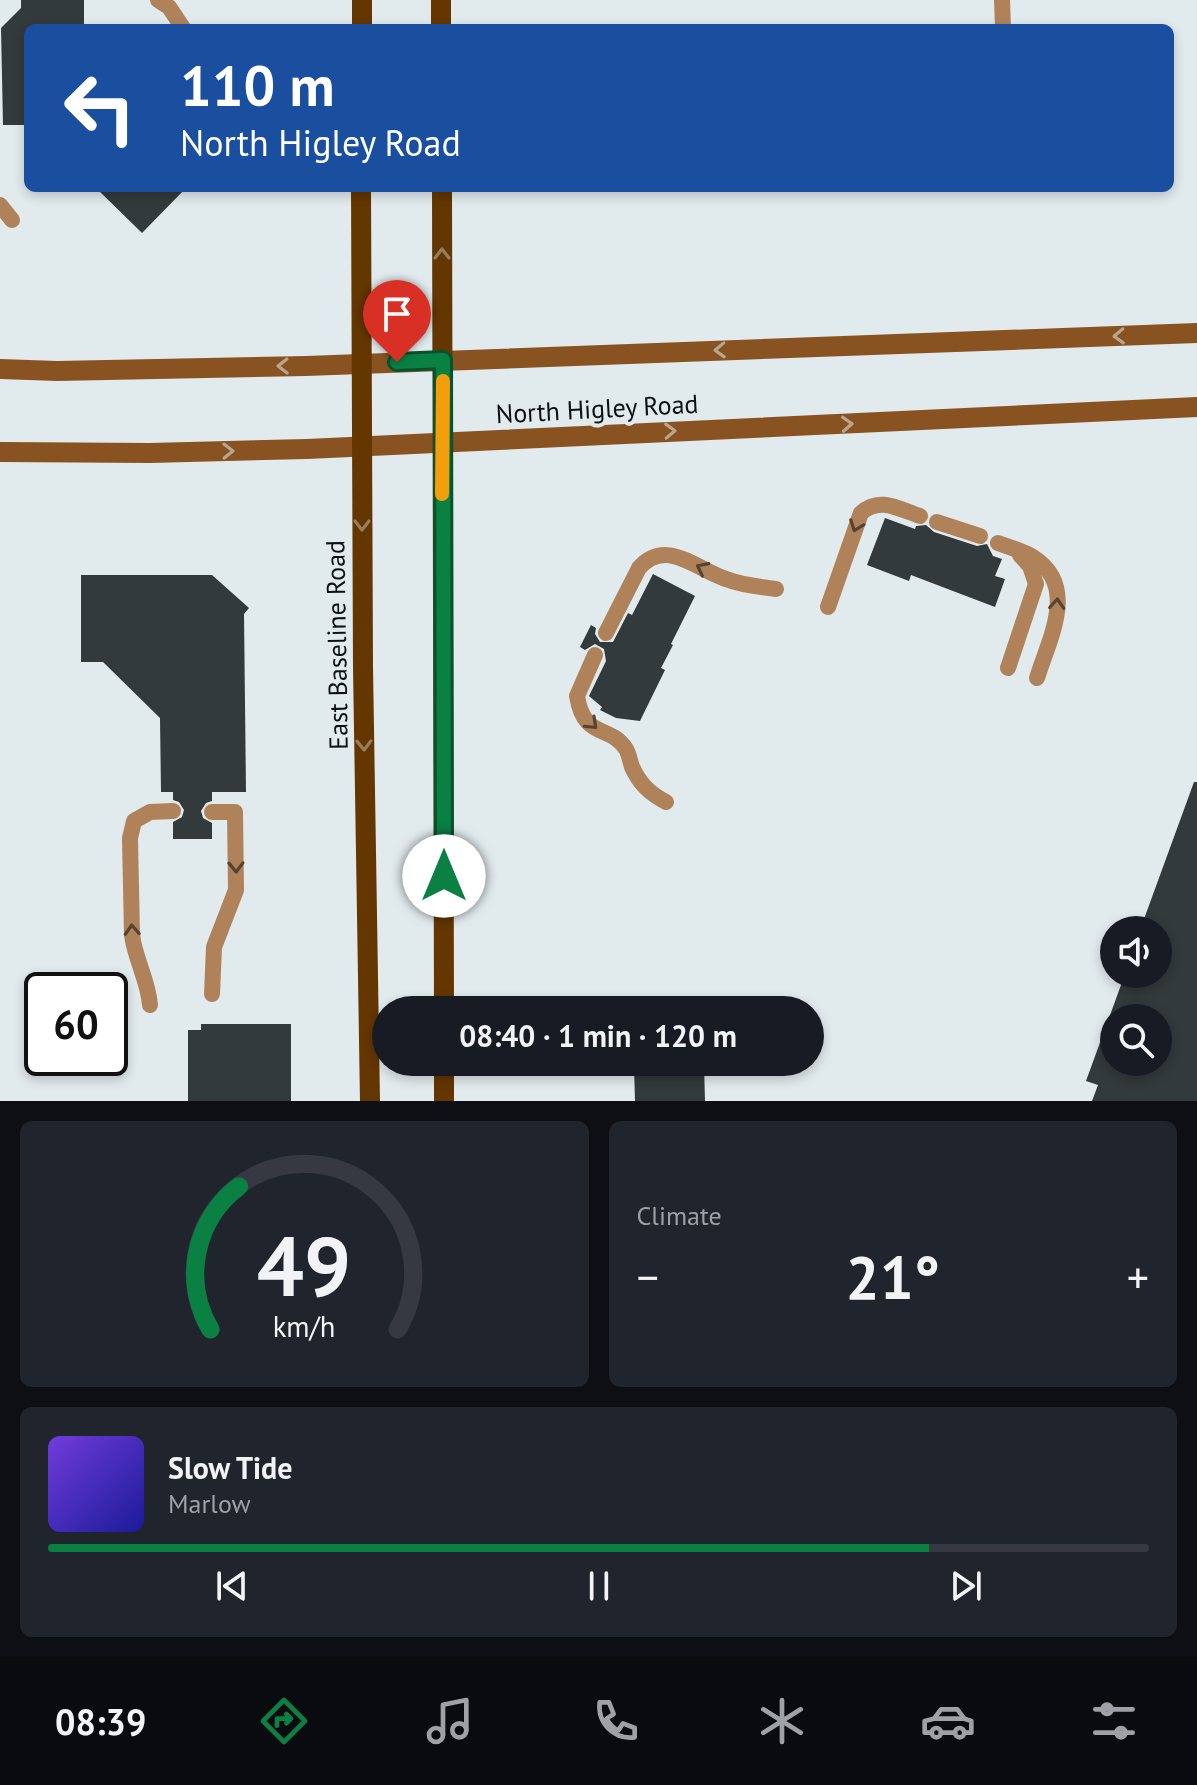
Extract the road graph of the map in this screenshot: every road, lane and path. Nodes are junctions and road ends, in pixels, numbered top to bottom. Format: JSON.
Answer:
{"nodes":[{"id":1,"x":158,"y":0,"type":"edge"},
{"id":2,"x":362,"y":0,"type":"edge"},
{"id":3,"x":441,"y":0,"type":"edge"},
{"id":4,"x":1002,"y":0,"type":"edge"},
{"id":5,"x":180,"y":24,"type":"edge"},
{"id":6,"x":362,"y":24,"type":"edge"},
{"id":7,"x":441,"y":24,"type":"edge"},
{"id":8,"x":1003,"y":24,"type":"edge"},
{"id":9,"x":361,"y":192,"type":"edge"},
{"id":10,"x":442,"y":192,"type":"edge"},
{"id":11,"x":0,"y":205,"type":"edge"},
{"id":12,"x":12,"y":220,"type":"dead end"},
{"id":13,"x":1197,"y":333,"type":"edge"},
{"id":14,"x":443,"y":360,"type":"junction"},
{"id":15,"x":361,"y":363,"type":"junction"},
{"id":16,"x":0,"y":369,"type":"edge"},
{"id":17,"x":1197,"y":407,"type":"edge"},
{"id":18,"x":443,"y":444,"type":"junction"},
{"id":19,"x":362,"y":447,"type":"junction"},
{"id":20,"x":0,"y":452,"type":"edge"},
{"id":21,"x":920,"y":516,"type":"dead end"},
{"id":22,"x":937,"y":522,"type":"dead end"},
{"id":23,"x":980,"y":536,"type":"dead end"},
{"id":24,"x":998,"y":543,"type":"dead end"},
{"id":25,"x":1016,"y":550,"type":"junction"},
{"id":26,"x":776,"y":589,"type":"dead end"},
{"id":27,"x":828,"y":607,"type":"dead end"},
{"id":28,"x":606,"y":633,"type":"dead end"},
{"id":29,"x":595,"y":655,"type":"dead end"},
{"id":30,"x":1008,"y":668,"type":"dead end"},
{"id":31,"x":1037,"y":678,"type":"dead end"},
{"id":32,"x":666,"y":802,"type":"dead end"},
{"id":33,"x":173,"y":811,"type":"dead end"},
{"id":34,"x":212,"y":812,"type":"dead end"},
{"id":35,"x":212,"y":994,"type":"dead end"},
{"id":36,"x":444,"y":996,"type":"edge"},
{"id":37,"x":150,"y":1005,"type":"dead end"},
{"id":38,"x":444,"y":1076,"type":"edge"},
{"id":39,"x":370,"y":1101,"type":"edge"},
{"id":40,"x":444,"y":1101,"type":"edge"}],
"edges":[{"from":1,"to":5,"type":"lane"},
{"from":2,"to":6,"type":"main road"},
{"from":3,"to":7,"type":"main road"},
{"from":4,"to":8,"type":"lane"},
{"from":9,"to":15,"type":"main road","name":"East Baseline Road"},
{"from":14,"to":10,"type":"main road","one_way":true},
{"from":11,"to":12,"type":"lane"},
{"from":13,"to":14,"type":"main road","name":"North Higley Road","one_way":true},
{"from":14,"to":15,"type":"main road","name":"North Higley Road"},
{"from":14,"to":18,"type":"main road"},
{"from":15,"to":16,"type":"main road","name":"North Higley Road","one_way":true},
{"from":15,"to":19,"type":"main road","name":"East Baseline Road"},
{"from":18,"to":17,"type":"main road","name":"North Higley Road","one_way":true},
{"from":18,"to":19,"type":"main road","name":"North Higley Road"},
{"from":18,"to":36,"type":"main road"},
{"from":20,"to":19,"type":"main road","name":"North Higley Road","one_way":true},
{"from":19,"to":39,"type":"main road","name":"East Baseline Road","one_way":true},
{"from":21,"to":27,"type":"lane","one_way":true},
{"from":22,"to":23,"type":"lane"},
{"from":24,"to":25,"type":"lane"},
{"from":25,"to":30,"type":"lane"},
{"from":31,"to":25,"type":"lane","one_way":true},
{"from":26,"to":28,"type":"lane","one_way":true},
{"from":29,"to":32,"type":"lane","one_way":true},
{"from":37,"to":33,"type":"lane","one_way":true},
{"from":34,"to":35,"type":"lane","one_way":true},
{"from":38,"to":40,"type":"main road"}]}
